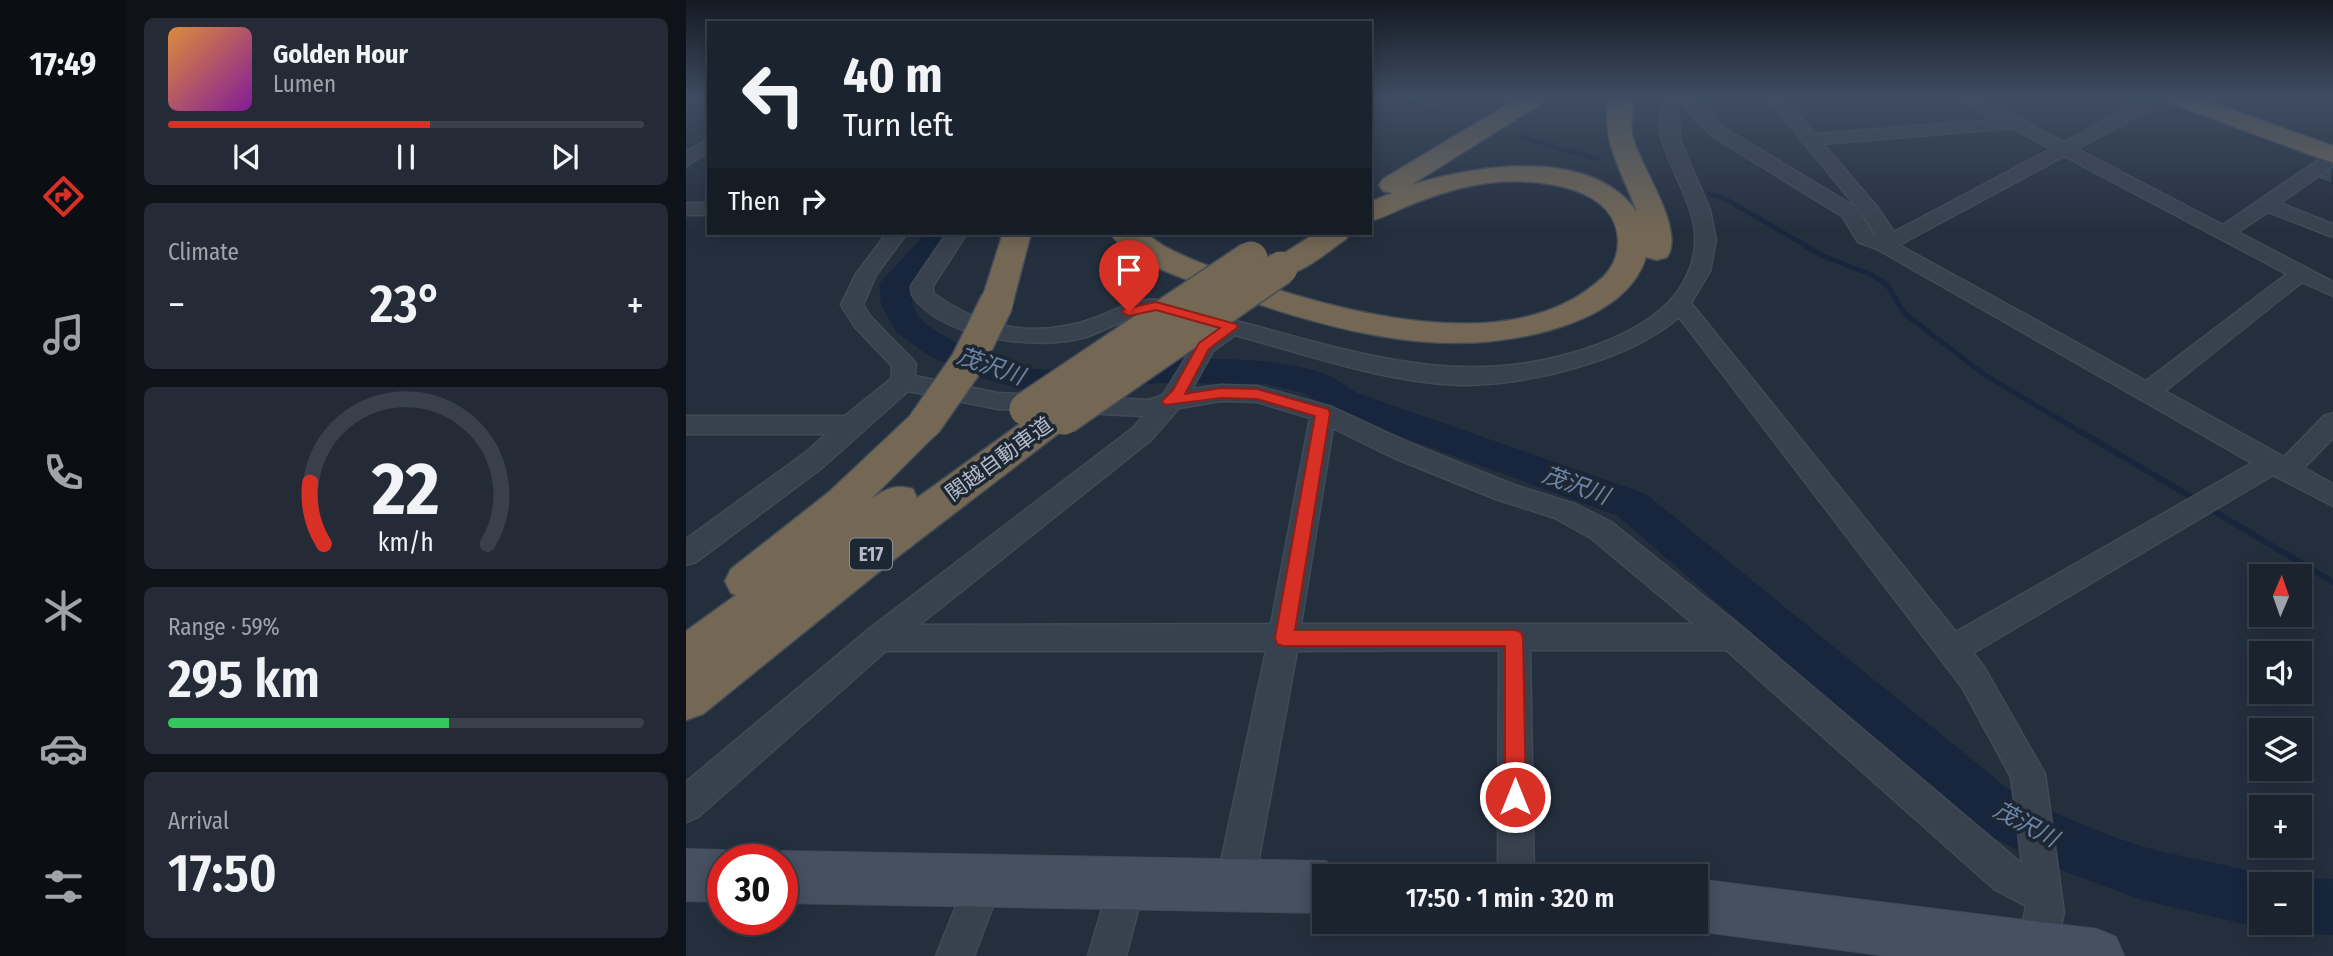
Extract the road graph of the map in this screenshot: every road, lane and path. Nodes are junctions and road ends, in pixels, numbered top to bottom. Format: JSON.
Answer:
{"nodes":[{"id":1,"x":1420,"y":143,"type":"edge"},
{"id":2,"x":1433,"y":143,"type":"edge"},
{"id":3,"x":1461,"y":143,"type":"edge"},
{"id":4,"x":1621,"y":143,"type":"edge"},
{"id":5,"x":1672,"y":143,"type":"edge"},
{"id":6,"x":1736,"y":143,"type":"edge"},
{"id":7,"x":1813,"y":143,"type":"edge"},
{"id":8,"x":2051,"y":143,"type":"edge"},
{"id":9,"x":2078,"y":143,"type":"edge"},
{"id":10,"x":2298,"y":143,"type":"edge"},
{"id":11,"x":707,"y":145,"type":"edge"},
{"id":12,"x":2065,"y":150,"type":"junction"},
{"id":13,"x":2333,"y":156,"type":"edge"},
{"id":14,"x":1389,"y":160,"type":"dead end"},
{"id":15,"x":686,"y":162,"type":"edge"},
{"id":16,"x":1372,"y":180,"type":"edge"},
{"id":17,"x":1372,"y":199,"type":"edge"},
{"id":18,"x":2266,"y":205,"type":"junction"},
{"id":19,"x":686,"y":209,"type":"edge"},
{"id":20,"x":707,"y":209,"type":"edge"},
{"id":21,"x":1372,"y":212,"type":"edge"},
{"id":22,"x":2333,"y":231,"type":"edge"},
{"id":23,"x":2224,"y":233,"type":"junction"},
{"id":24,"x":895,"y":235,"type":"edge"},
{"id":25,"x":956,"y":235,"type":"edge"},
{"id":26,"x":1016,"y":235,"type":"edge"},
{"id":27,"x":1097,"y":235,"type":"edge"},
{"id":28,"x":1127,"y":235,"type":"edge"},
{"id":29,"x":1288,"y":235,"type":"edge"},
{"id":30,"x":1318,"y":235,"type":"edge"},
{"id":31,"x":1332,"y":235,"type":"edge"},
{"id":32,"x":1887,"y":243,"type":"junction"},
{"id":33,"x":1268,"y":264,"type":"junction"},
{"id":34,"x":2301,"y":273,"type":"junction"},
{"id":35,"x":2333,"y":290,"type":"edge"},
{"id":36,"x":1681,"y":305,"type":"junction"},
{"id":37,"x":1231,"y":327,"type":"junction"},
{"id":38,"x":903,"y":382,"type":"junction"},
{"id":39,"x":2148,"y":392,"type":"junction"},
{"id":40,"x":1174,"y":397,"type":"junction"},
{"id":41,"x":1323,"y":413,"type":"junction"},
{"id":42,"x":1050,"y":414,"type":"junction"},
{"id":43,"x":2333,"y":422,"type":"edge"},
{"id":44,"x":686,"y":425,"type":"edge"},
{"id":45,"x":851,"y":425,"type":"junction"},
{"id":46,"x":2281,"y":465,"type":"junction"},
{"id":47,"x":2333,"y":496,"type":"edge"},
{"id":48,"x":686,"y":554,"type":"edge"},
{"id":49,"x":686,"y":628,"type":"edge"},
{"id":50,"x":880,"y":638,"type":"junction"},
{"id":51,"x":1284,"y":638,"type":"junction"},
{"id":52,"x":1514,"y":638,"type":"junction"},
{"id":53,"x":1732,"y":638,"type":"junction"},
{"id":54,"x":1951,"y":650,"type":"junction"},
{"id":55,"x":686,"y":656,"type":"edge"},
{"id":56,"x":686,"y":699,"type":"edge"},
{"id":57,"x":2030,"y":786,"type":"joint"},
{"id":58,"x":686,"y":805,"type":"edge"},
{"id":59,"x":1516,"y":864,"type":"edge"},
{"id":60,"x":686,"y":875,"type":"edge"},
{"id":61,"x":707,"y":876,"type":"edge"},
{"id":62,"x":798,"y":877,"type":"edge"},
{"id":63,"x":985,"y":882,"type":"junction"},
{"id":64,"x":1127,"y":883,"type":"junction"},
{"id":65,"x":2043,"y":883,"type":"junction"},
{"id":66,"x":1235,"y":885,"type":"junction"},
{"id":67,"x":1312,"y":887,"type":"edge"},
{"id":68,"x":1708,"y":907,"type":"edge"},
{"id":69,"x":2038,"y":952,"type":"edge"},
{"id":70,"x":955,"y":956,"type":"edge"},
{"id":71,"x":1107,"y":956,"type":"edge"},
{"id":72,"x":2097,"y":956,"type":"edge"}],
"edges":[{"from":1,"to":14,"type":"highway"},
{"from":2,"to":16,"type":"highway"},
{"from":3,"to":17,"type":"highway"},
{"from":4,"to":27,"type":"highway"},
{"from":5,"to":36,"type":"street"},
{"from":6,"to":32,"type":"street"},
{"from":7,"to":32,"type":"street"},
{"from":8,"to":12,"type":"street"},
{"from":9,"to":12,"type":"street"},
{"from":10,"to":13,"type":"highway"},
{"from":11,"to":15,"type":"street"},
{"from":12,"to":23,"type":"street"},
{"from":12,"to":32,"type":"street"},
{"from":13,"to":18,"type":"street"},
{"from":18,"to":22,"type":"street"},
{"from":18,"to":23,"type":"street"},
{"from":19,"to":20,"type":"street"},
{"from":21,"to":28,"type":"highway"},
{"from":23,"to":34,"type":"street"},
{"from":24,"to":38,"type":"street"},
{"from":25,"to":37,"type":"street"},
{"from":26,"to":49,"type":"highway","bridge":true},
{"from":29,"to":33,"type":"highway"},
{"from":30,"to":33,"type":"highway"},
{"from":31,"to":33,"type":"highway"},
{"from":32,"to":39,"type":"street"},
{"from":33,"to":42,"type":"highway","bridge":true},
{"from":34,"to":35,"type":"street"},
{"from":34,"to":39,"type":"street"},
{"from":36,"to":37,"type":"street"},
{"from":36,"to":54,"type":"street"},
{"from":37,"to":40,"type":"street"},
{"from":38,"to":40,"type":"street"},
{"from":38,"to":45,"type":"street"},
{"from":39,"to":46,"type":"street"},
{"from":40,"to":41,"type":"street"},
{"from":40,"to":50,"type":"street"},
{"from":41,"to":51,"type":"street"},
{"from":41,"to":53,"type":"street"},
{"from":42,"to":55,"type":"highway","name":"関越自動車道","number":"E17"},
{"from":42,"to":56,"type":"highway","name":"関越自動車道","number":"E17"},
{"from":43,"to":46,"type":"street"},
{"from":44,"to":45,"type":"street"},
{"from":45,"to":48,"type":"street"},
{"from":46,"to":47,"type":"street"},
{"from":46,"to":54,"type":"street"},
{"from":50,"to":51,"type":"street"},
{"from":50,"to":58,"type":"street"},
{"from":51,"to":52,"type":"street"},
{"from":51,"to":66,"type":"street"},
{"from":52,"to":53,"type":"street"},
{"from":52,"to":59,"type":"street"},
{"from":53,"to":65,"type":"street"},
{"from":54,"to":57,"type":"street"},
{"from":57,"to":65,"type":"street"},
{"from":60,"to":61,"type":"street"},
{"from":62,"to":63,"type":"street"},
{"from":63,"to":64,"type":"street"},
{"from":63,"to":70,"type":"street"},
{"from":64,"to":66,"type":"street"},
{"from":64,"to":71,"type":"street"},
{"from":65,"to":69,"type":"street"},
{"from":66,"to":67,"type":"street"},
{"from":68,"to":69,"type":"street"},
{"from":69,"to":72,"type":"street"}]}
